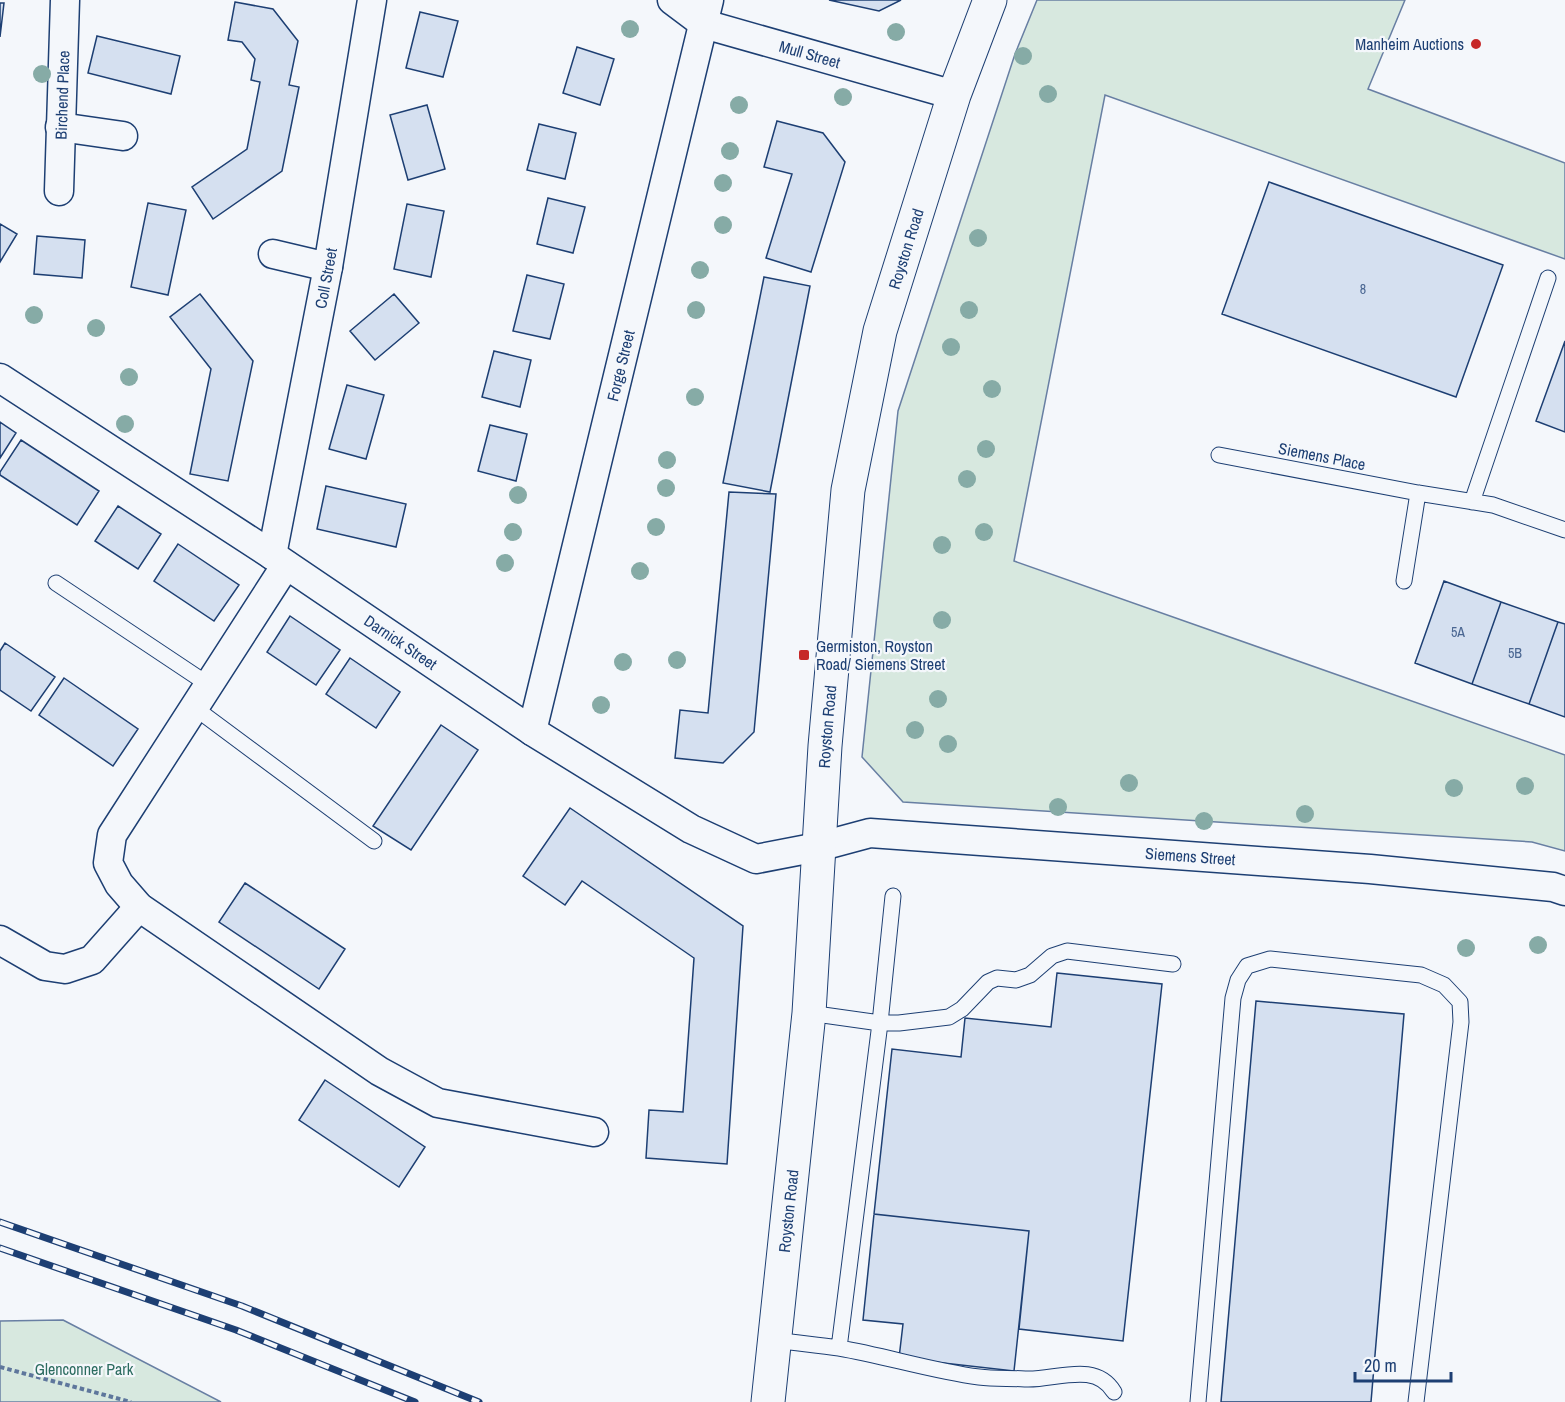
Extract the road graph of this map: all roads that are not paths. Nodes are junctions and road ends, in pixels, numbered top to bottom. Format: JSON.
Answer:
{"nodes":[{"id":1,"x":65,"y":0,"type":"edge"},
{"id":2,"x":372,"y":0,"type":"edge"},
{"id":3,"x":672,"y":0,"type":"edge"},
{"id":4,"x":990,"y":0,"type":"edge"},
{"id":5,"x":707,"y":12,"type":"edge"},
{"id":6,"x":954,"y":95,"type":"junction"},
{"id":7,"x":60,"y":127,"type":"junction"},
{"id":8,"x":123,"y":136,"type":"dead end"},
{"id":9,"x":58,"y":191,"type":"dead end"},
{"id":10,"x":273,"y":254,"type":"dead end"},
{"id":11,"x":328,"y":267,"type":"junction"},
{"id":12,"x":1548,"y":278,"type":"dead end"},
{"id":13,"x":0,"y":378,"type":"edge"},
{"id":14,"x":1219,"y":455,"type":"dead end"},
{"id":15,"x":1418,"y":494,"type":"junction"},
{"id":16,"x":1472,"y":502,"type":"junction"},
{"id":17,"x":1565,"y":530,"type":"edge"},
{"id":18,"x":279,"y":560,"type":"junction"},
{"id":19,"x":1404,"y":581,"type":"dead end"},
{"id":20,"x":56,"y":583,"type":"dead end"},
{"id":21,"x":202,"y":696,"type":"junction"},
{"id":22,"x":532,"y":731,"type":"junction"},
{"id":23,"x":374,"y":841,"type":"dead end"},
{"id":24,"x":818,"y":847,"type":"junction"},
{"id":25,"x":1565,"y":891,"type":"edge"},
{"id":26,"x":893,"y":896,"type":"dead end"},
{"id":27,"x":139,"y":908,"type":"junction"},
{"id":28,"x":0,"y":940,"type":"edge"},
{"id":29,"x":1173,"y":964,"type":"dead end"},
{"id":30,"x":809,"y":1013,"type":"junction"},
{"id":31,"x":879,"y":1023,"type":"junction"},
{"id":32,"x":594,"y":1132,"type":"dead end"},
{"id":33,"x":838,"y":1348,"type":"junction"},
{"id":34,"x":774,"y":1354,"type":"junction"},
{"id":35,"x":1114,"y":1392,"type":"dead end"},
{"id":36,"x":768,"y":1402,"type":"edge"},
{"id":37,"x":1198,"y":1402,"type":"edge"},
{"id":38,"x":1416,"y":1402,"type":"edge"}],
"edges":[{"from":1,"to":7,"type":"street","name":"Birchend Place"},
{"from":2,"to":11,"type":"street","name":"Coll Street"},
{"from":3,"to":5,"type":"street","name":"Mull Street"},
{"from":4,"to":6,"type":"street","name":"Royston Road"},
{"from":5,"to":6,"type":"street","name":"Mull Street"},
{"from":5,"to":22,"type":"street","name":"Forge Street"},
{"from":6,"to":24,"type":"street","name":"Royston Road"},
{"from":7,"to":8,"type":"street"},
{"from":7,"to":9,"type":"street","name":"Birchend Place"},
{"from":10,"to":11,"type":"street"},
{"from":11,"to":18,"type":"street","name":"Coll Street"},
{"from":12,"to":16,"type":"lane"},
{"from":13,"to":18,"type":"street","name":"Darnick Street"},
{"from":14,"to":15,"type":"lane","name":"Siemens Place"},
{"from":15,"to":16,"type":"lane","name":"Siemens Place"},
{"from":15,"to":19,"type":"lane"},
{"from":16,"to":17,"type":"lane","name":"Siemens Place"},
{"from":18,"to":21,"type":"street"},
{"from":18,"to":22,"type":"street","name":"Darnick Street"},
{"from":20,"to":21,"type":"lane"},
{"from":21,"to":23,"type":"lane"},
{"from":21,"to":27,"type":"street"},
{"from":22,"to":24,"type":"street","name":"Darnick Street"},
{"from":24,"to":25,"type":"street","name":"Siemens Street"},
{"from":24,"to":30,"type":"street","name":"Royston Road"},
{"from":26,"to":31,"type":"lane"},
{"from":27,"to":28,"type":"street"},
{"from":27,"to":32,"type":"street"},
{"from":29,"to":31,"type":"lane"},
{"from":30,"to":31,"type":"lane"},
{"from":30,"to":34,"type":"street","name":"Royston Road"},
{"from":31,"to":33,"type":"lane"},
{"from":33,"to":34,"type":"lane"},
{"from":33,"to":35,"type":"lane"},
{"from":34,"to":36,"type":"street","name":"Royston Road"},
{"from":37,"to":38,"type":"lane"}]}
